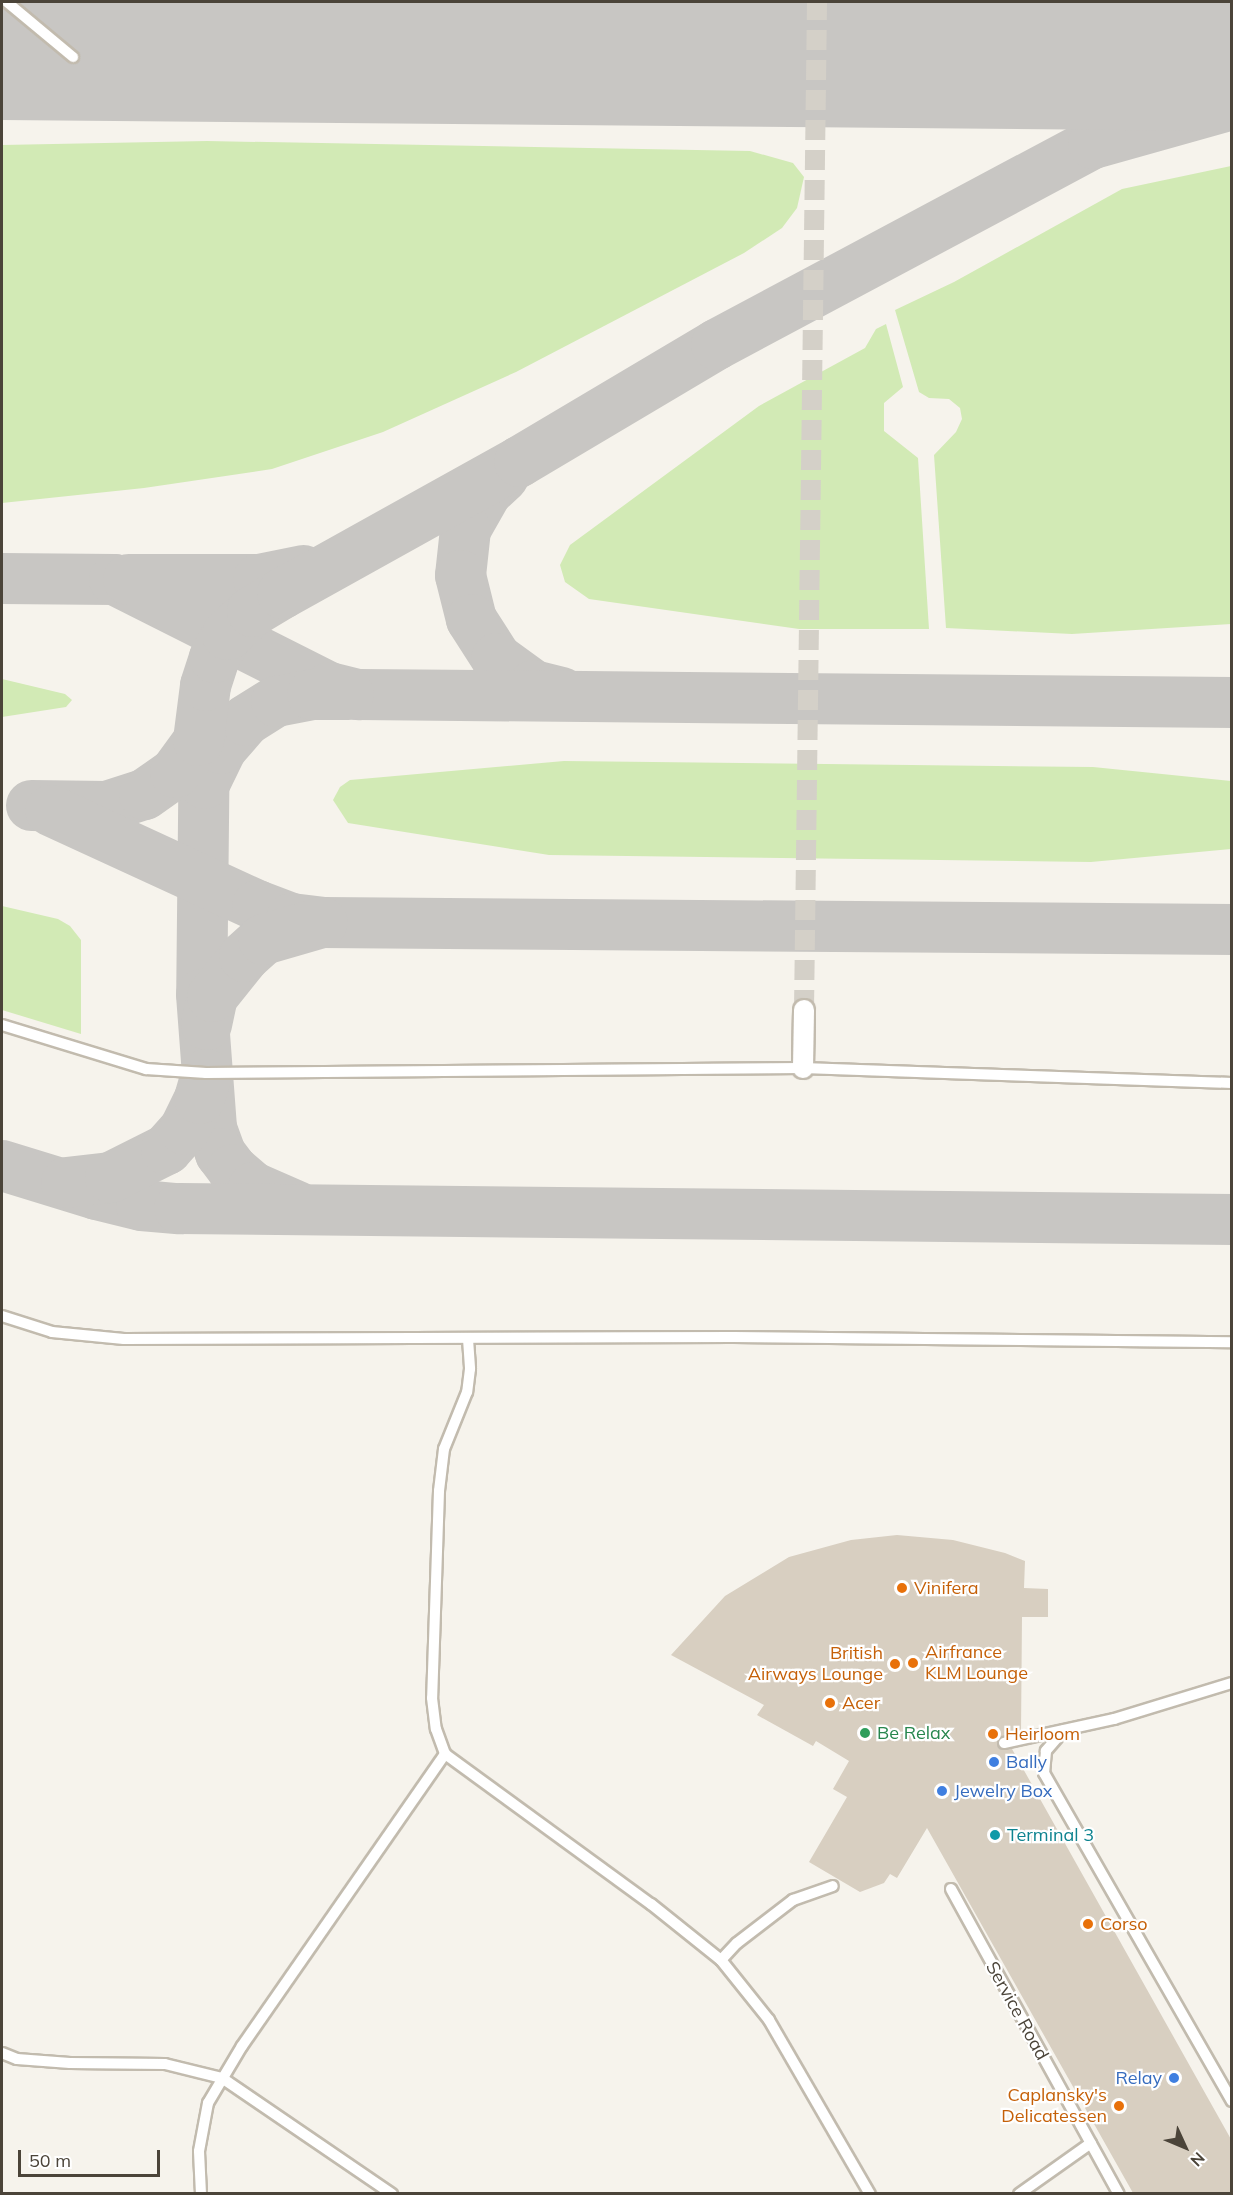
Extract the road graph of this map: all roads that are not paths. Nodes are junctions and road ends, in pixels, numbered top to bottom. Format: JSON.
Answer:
{"nodes":[{"id":1,"x":7,"y":2,"type":"edge"},
{"id":2,"x":73,"y":57,"type":"dead end"},
{"id":3,"x":804,"y":1010,"type":"tunnel mouth"},
{"id":4,"x":2,"y":1025,"type":"edge"},
{"id":5,"x":803,"y":1068,"type":"junction"},
{"id":6,"x":1232,"y":1083,"type":"edge"},
{"id":7,"x":2,"y":1316,"type":"edge"},
{"id":8,"x":468,"y":1339,"type":"junction"},
{"id":9,"x":1232,"y":1342,"type":"edge"},
{"id":10,"x":1232,"y":1683,"type":"edge"},
{"id":11,"x":1064,"y":1730,"type":"junction"},
{"id":12,"x":1004,"y":1743,"type":"dead end"},
{"id":13,"x":445,"y":1754,"type":"junction"},
{"id":14,"x":833,"y":1886,"type":"dead end"},
{"id":15,"x":951,"y":1889,"type":"dead end"},
{"id":16,"x":721,"y":1960,"type":"junction"},
{"id":17,"x":2,"y":2053,"type":"edge"},
{"id":18,"x":222,"y":2078,"type":"junction"},
{"id":19,"x":1232,"y":2101,"type":"edge"},
{"id":20,"x":1091,"y":2143,"type":"junction"},
{"id":21,"x":201,"y":2193,"type":"edge"},
{"id":22,"x":392,"y":2193,"type":"edge"},
{"id":23,"x":870,"y":2193,"type":"edge"},
{"id":24,"x":1019,"y":2193,"type":"edge"},
{"id":25,"x":1119,"y":2193,"type":"edge"}],
"edges":[{"from":1,"to":2,"type":"lane"},
{"from":3,"to":5,"type":"street"},
{"from":4,"to":5,"type":"lane"},
{"from":5,"to":6,"type":"lane"},
{"from":7,"to":8,"type":"lane"},
{"from":8,"to":9,"type":"lane"},
{"from":8,"to":13,"type":"lane"},
{"from":10,"to":11,"type":"lane"},
{"from":11,"to":12,"type":"lane"},
{"from":11,"to":19,"type":"lane"},
{"from":13,"to":16,"type":"lane"},
{"from":13,"to":18,"type":"lane"},
{"from":14,"to":16,"type":"lane"},
{"from":15,"to":20,"type":"lane","name":"Service Road"},
{"from":16,"to":23,"type":"lane"},
{"from":17,"to":18,"type":"lane"},
{"from":18,"to":21,"type":"lane"},
{"from":18,"to":22,"type":"lane"},
{"from":20,"to":24,"type":"lane"},
{"from":20,"to":25,"type":"lane","name":"Service Road"}]}
